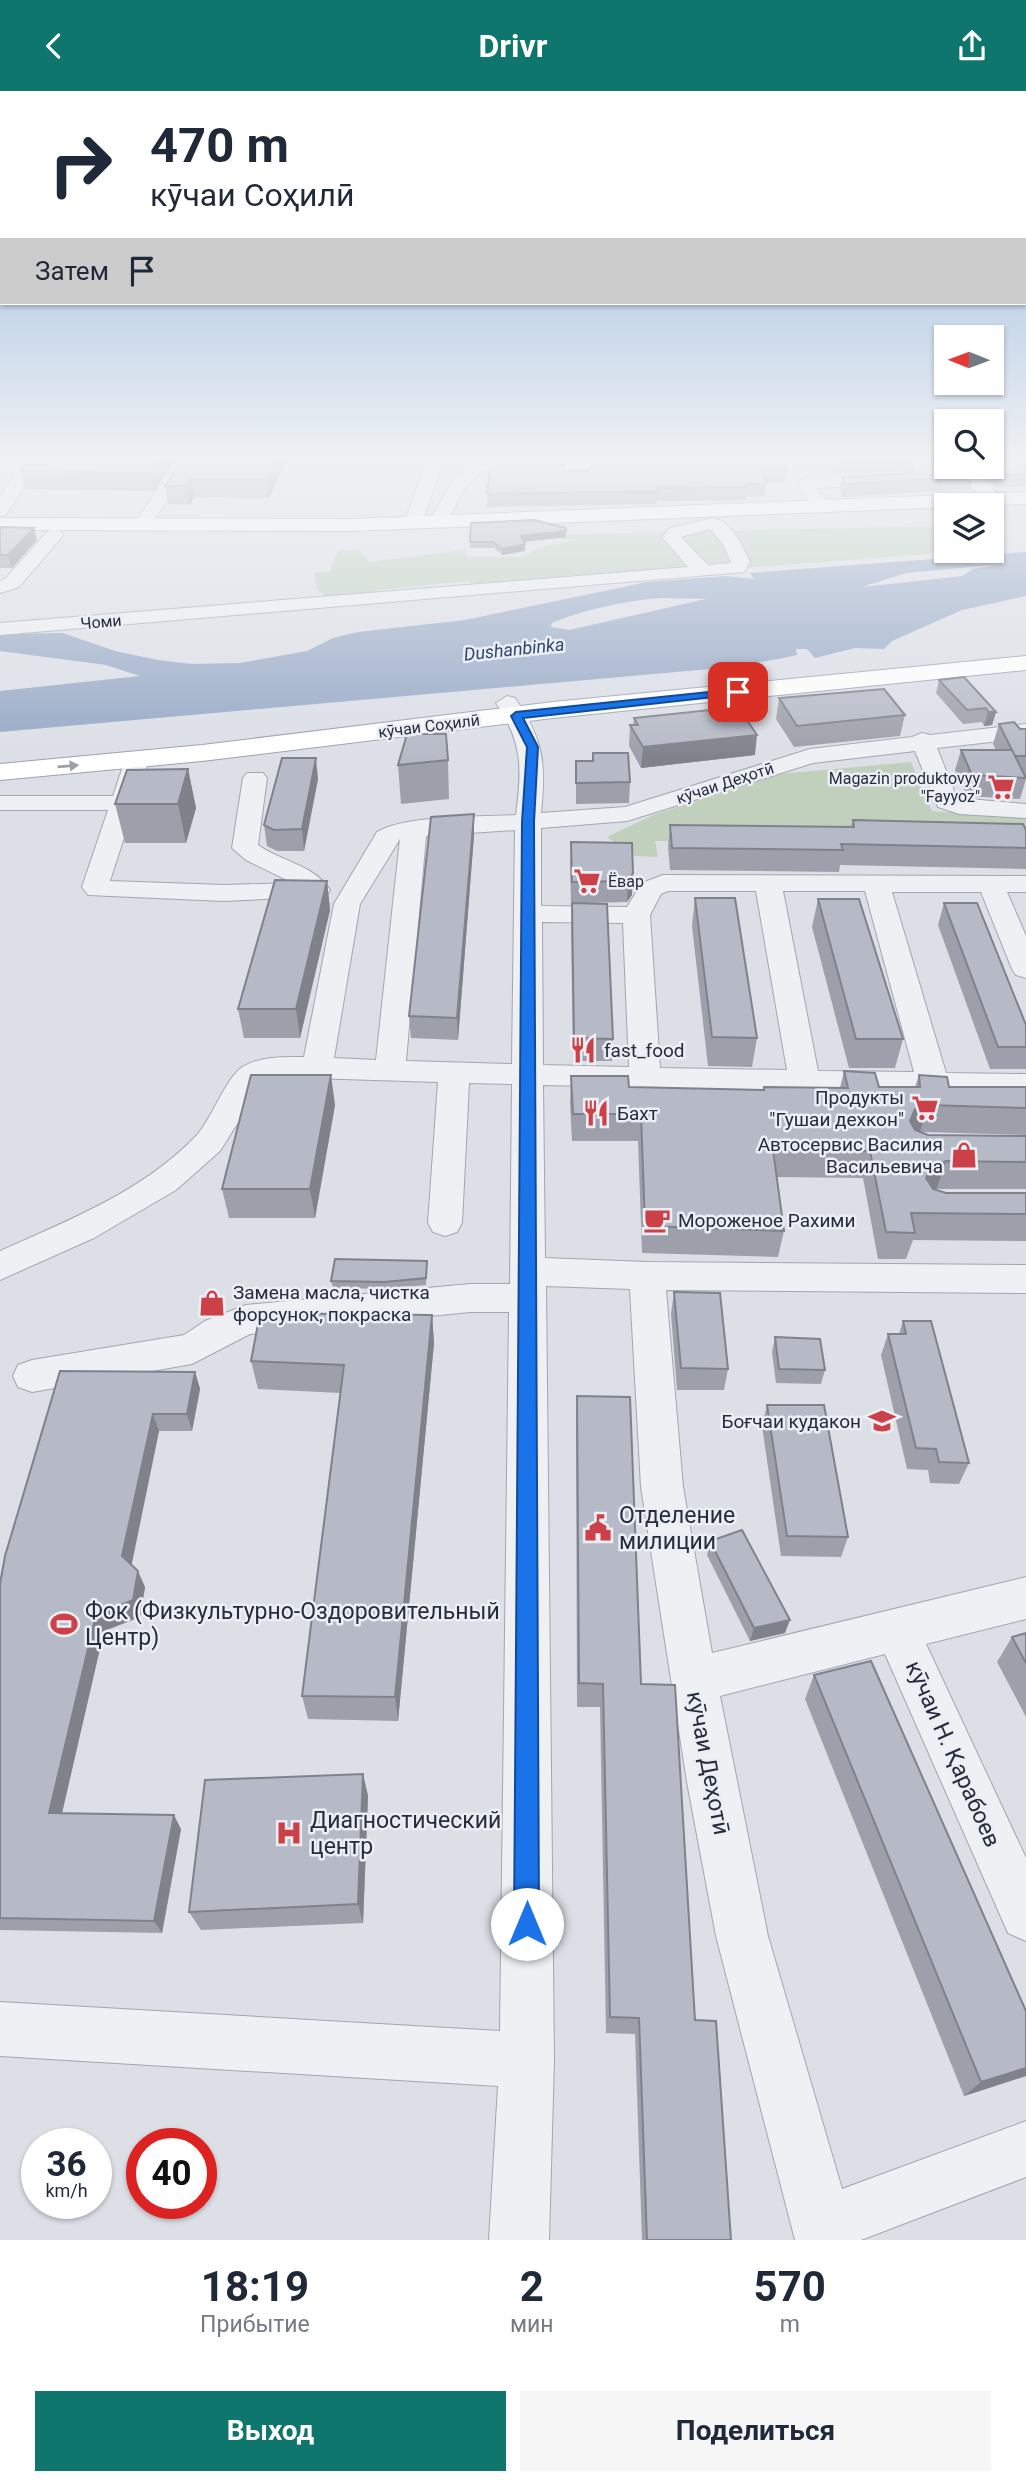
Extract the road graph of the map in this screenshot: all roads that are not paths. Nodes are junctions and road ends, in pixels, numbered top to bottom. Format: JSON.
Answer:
{"nodes":[{"id":1,"x":34,"y":558,"type":"edge"},
{"id":2,"x":692,"y":558,"type":"edge"},
{"id":3,"x":729,"y":558,"type":"edge"},
{"id":4,"x":698,"y":565,"type":"junction"},
{"id":5,"x":0,"y":587,"type":"edge"},
{"id":6,"x":0,"y":629,"type":"edge"},
{"id":7,"x":1026,"y":652,"type":"edge"},
{"id":8,"x":1026,"y":663,"type":"edge"},
{"id":9,"x":512,"y":709,"type":"junction"},
{"id":10,"x":1026,"y":731,"type":"edge"},
{"id":11,"x":922,"y":740,"type":"junction"},
{"id":12,"x":200,"y":743,"type":"junction"},
{"id":13,"x":0,"y":752,"type":"edge"},
{"id":14,"x":137,"y":760,"type":"junction"},
{"id":15,"x":0,"y":772,"type":"edge"},
{"id":16,"x":255,"y":778,"type":"dead end"},
{"id":17,"x":0,"y":803,"type":"edge"},
{"id":18,"x":123,"y":803,"type":"junction"},
{"id":19,"x":1026,"y":811,"type":"edge"},
{"id":20,"x":627,"y":814,"type":"junction"},
{"id":21,"x":414,"y":828,"type":"junction"},
{"id":22,"x":543,"y":843,"type":"junction"},
{"id":23,"x":768,"y":884,"type":"junction"},
{"id":24,"x":1026,"y":884,"type":"edge"},
{"id":25,"x":877,"y":885,"type":"junction"},
{"id":26,"x":991,"y":885,"type":"junction"},
{"id":27,"x":317,"y":890,"type":"junction"},
{"id":28,"x":347,"y":904,"type":"junction"},
{"id":29,"x":530,"y":914,"type":"junction"},
{"id":30,"x":636,"y":915,"type":"junction"},
{"id":31,"x":1026,"y":969,"type":"edge"},
{"id":32,"x":317,"y":1068,"type":"junction"},
{"id":33,"x":390,"y":1071,"type":"junction"},
{"id":34,"x":454,"y":1074,"type":"junction"},
{"id":35,"x":530,"y":1077,"type":"junction"},
{"id":36,"x":645,"y":1078,"type":"junction"},
{"id":37,"x":805,"y":1082,"type":"junction"},
{"id":38,"x":933,"y":1083,"type":"junction"},
{"id":39,"x":1026,"y":1085,"type":"edge"},
{"id":40,"x":445,"y":1223,"type":"dead end"},
{"id":41,"x":0,"y":1265,"type":"edge"},
{"id":42,"x":647,"y":1276,"type":"junction"},
{"id":43,"x":1026,"y":1279,"type":"edge"},
{"id":44,"x":527,"y":1284,"type":"junction"},
{"id":45,"x":32,"y":1376,"type":"dead end"},
{"id":46,"x":1026,"y":1598,"type":"edge"},
{"id":47,"x":898,"y":1632,"type":"junction"},
{"id":48,"x":693,"y":1680,"type":"junction"},
{"id":49,"x":1026,"y":1915,"type":"edge"},
{"id":50,"x":0,"y":2029,"type":"edge"},
{"id":51,"x":527,"y":2060,"type":"junction"},
{"id":52,"x":1026,"y":2150,"type":"edge"},
{"id":53,"x":824,"y":2232,"type":"edge"},
{"id":54,"x":519,"y":2240,"type":"edge"}],
"edges":[{"from":1,"to":5,"type":"street"},
{"from":2,"to":4,"type":"street","name":"Чоми"},
{"from":3,"to":4,"type":"street","name":"Чоми"},
{"from":4,"to":6,"type":"street","name":"Чоми"},
{"from":7,"to":9,"type":"main road"},
{"from":8,"to":9,"type":"main road","name":"кӯчаи Соҳилӣ"},
{"from":9,"to":12,"type":"main road","name":"кӯчаи Соҳилӣ"},
{"from":9,"to":22,"type":"street"},
{"from":10,"to":11,"type":"street","name":"кӯчаи Деҳотӣ"},
{"from":11,"to":19,"type":"street"},
{"from":11,"to":20,"type":"street","name":"кӯчаи Деҳотӣ"},
{"from":12,"to":13,"type":"main road"},
{"from":12,"to":14,"type":"main road","name":"кӯчаи Соҳилӣ"},
{"from":15,"to":14,"type":"main road","name":"кӯчаи Соҳилӣ","one_way":true},
{"from":14,"to":18,"type":"street"},
{"from":16,"to":27,"type":"street"},
{"from":17,"to":18,"type":"street"},
{"from":18,"to":27,"type":"street"},
{"from":20,"to":22,"type":"street"},
{"from":20,"to":22,"type":"street","name":"кӯчаи Деҳотӣ"},
{"from":21,"to":22,"type":"street","name":"кӯчаи Деҳотӣ"},
{"from":21,"to":28,"type":"street"},
{"from":21,"to":33,"type":"street"},
{"from":22,"to":29,"type":"street"},
{"from":23,"to":25,"type":"street"},
{"from":23,"to":30,"type":"street"},
{"from":23,"to":37,"type":"street"},
{"from":24,"to":26,"type":"street"},
{"from":25,"to":26,"type":"street"},
{"from":25,"to":38,"type":"street"},
{"from":26,"to":31,"type":"street"},
{"from":27,"to":28,"type":"street"},
{"from":28,"to":32,"type":"street"},
{"from":29,"to":30,"type":"street"},
{"from":29,"to":35,"type":"street"},
{"from":30,"to":36,"type":"street"},
{"from":32,"to":33,"type":"street"},
{"from":32,"to":41,"type":"street"},
{"from":33,"to":34,"type":"street"},
{"from":34,"to":35,"type":"street"},
{"from":34,"to":40,"type":"street"},
{"from":35,"to":36,"type":"street"},
{"from":35,"to":44,"type":"street"},
{"from":36,"to":37,"type":"street"},
{"from":37,"to":38,"type":"street"},
{"from":38,"to":39,"type":"street"},
{"from":42,"to":43,"type":"street"},
{"from":42,"to":44,"type":"street"},
{"from":42,"to":48,"type":"street","name":"кӯчаи Деҳотӣ"},
{"from":44,"to":45,"type":"street"},
{"from":44,"to":51,"type":"street"},
{"from":46,"to":47,"type":"street"},
{"from":47,"to":48,"type":"street"},
{"from":47,"to":49,"type":"street","name":"кӯчаи Н. Қарабоев"},
{"from":48,"to":53,"type":"street","name":"кӯчаи Деҳотӣ"},
{"from":50,"to":51,"type":"street"},
{"from":51,"to":54,"type":"street"},
{"from":52,"to":53,"type":"street"}]}
